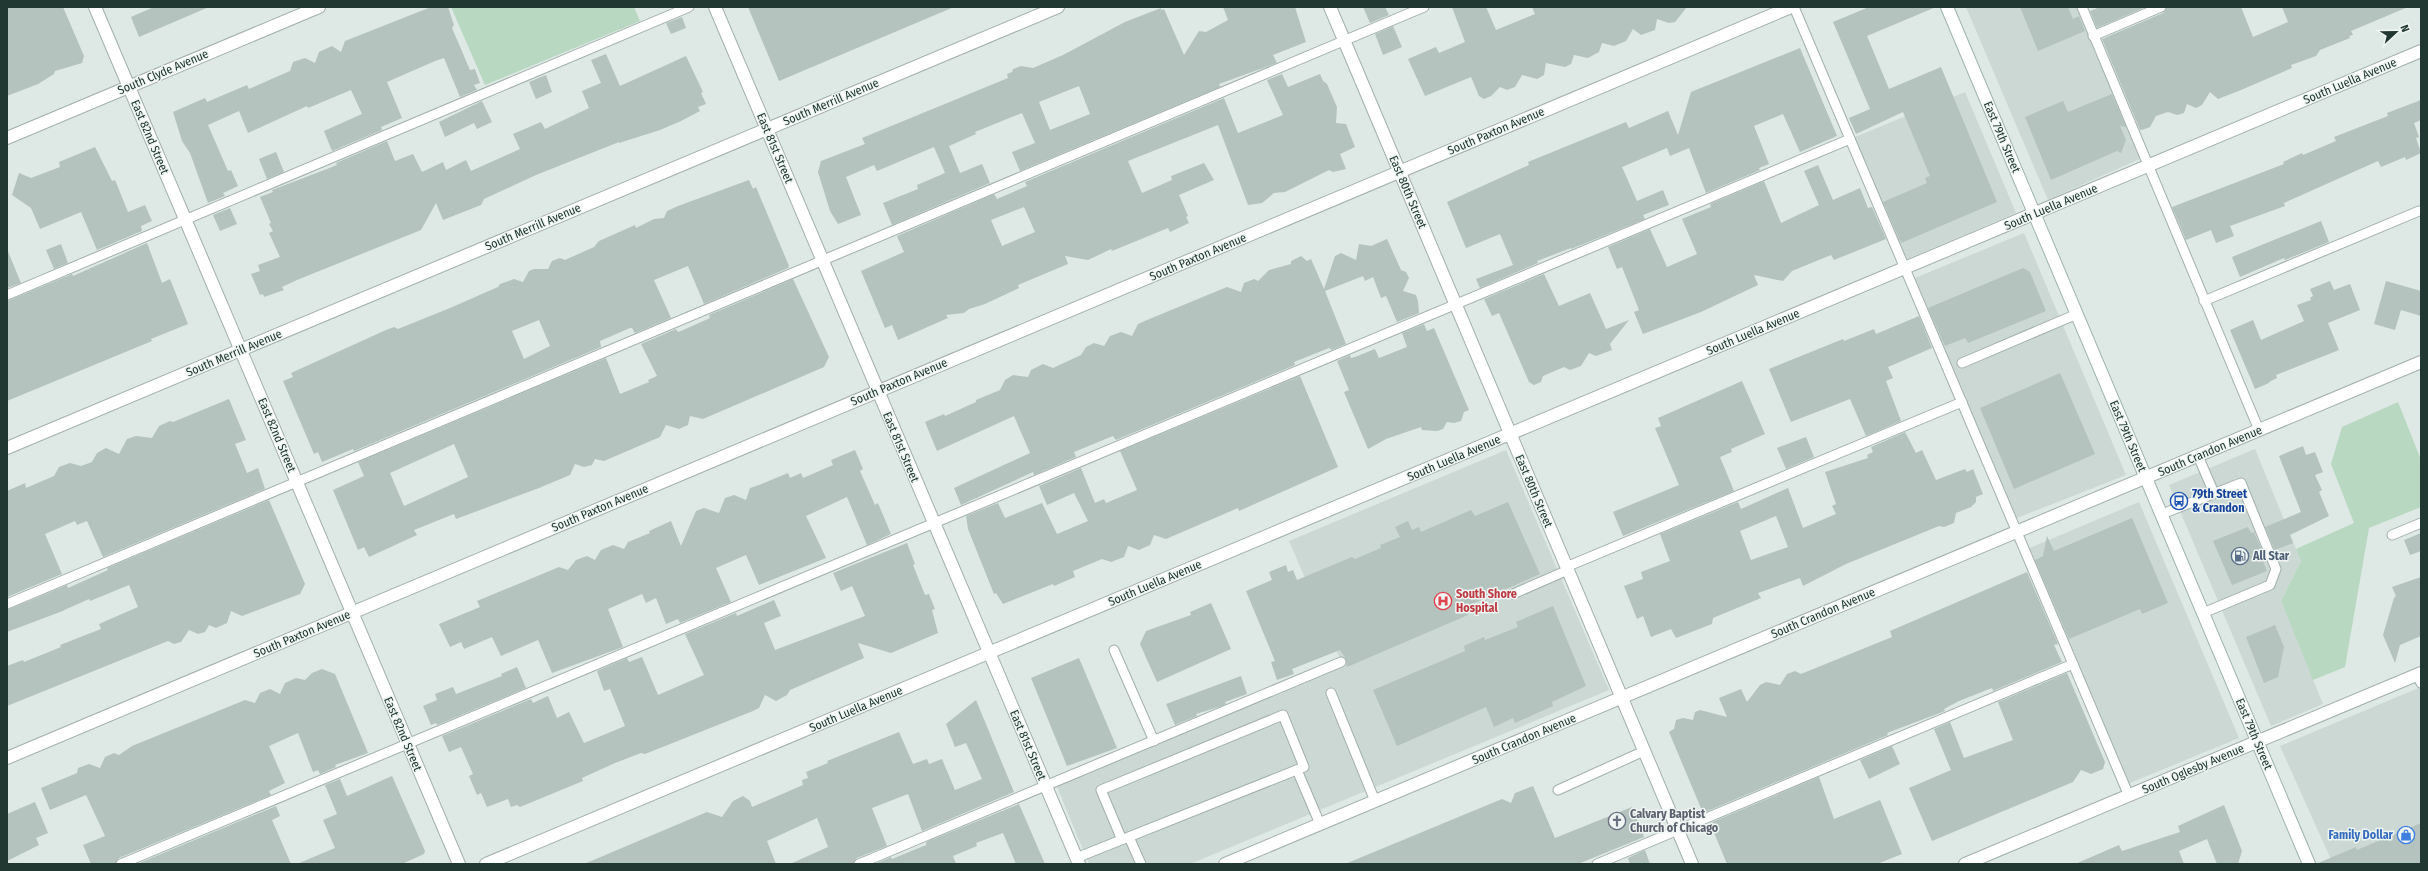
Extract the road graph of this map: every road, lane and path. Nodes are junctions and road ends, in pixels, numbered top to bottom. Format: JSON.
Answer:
{"nodes":[{"id":1,"x":95,"y":7,"type":"edge"},
{"id":2,"x":319,"y":7,"type":"edge"},
{"id":3,"x":689,"y":7,"type":"edge"},
{"id":4,"x":715,"y":7,"type":"edge"},
{"id":5,"x":1058,"y":7,"type":"edge"},
{"id":6,"x":1330,"y":7,"type":"edge"},
{"id":7,"x":1424,"y":7,"type":"edge"},
{"id":8,"x":1791,"y":7,"type":"edge"},
{"id":9,"x":1794,"y":7,"type":"edge"},
{"id":10,"x":1947,"y":7,"type":"edge"},
{"id":11,"x":2082,"y":7,"type":"edge"},
{"id":12,"x":2161,"y":7,"type":"edge"},
{"id":13,"x":2093,"y":36,"type":"junction"},
{"id":14,"x":1344,"y":41,"type":"junction"},
{"id":15,"x":2421,"y":51,"type":"edge"},
{"id":16,"x":129,"y":87,"type":"junction"},
{"id":17,"x":766,"y":129,"type":"junction"},
{"id":18,"x":7,"y":138,"type":"edge"},
{"id":19,"x":1850,"y":139,"type":"junction"},
{"id":20,"x":2148,"y":166,"type":"junction"},
{"id":21,"x":1399,"y":172,"type":"junction"},
{"id":22,"x":2419,"y":211,"type":"dead end"},
{"id":23,"x":2035,"y":214,"type":"junction"},
{"id":24,"x":185,"y":220,"type":"junction"},
{"id":25,"x":822,"y":260,"type":"junction"},
{"id":26,"x":1905,"y":268,"type":"junction"},
{"id":27,"x":7,"y":295,"type":"edge"},
{"id":28,"x":2204,"y":301,"type":"junction"},
{"id":29,"x":1455,"y":304,"type":"junction"},
{"id":30,"x":2077,"y":314,"type":"junction"},
{"id":31,"x":240,"y":350,"type":"junction"},
{"id":32,"x":2421,"y":362,"type":"edge"},
{"id":33,"x":1962,"y":363,"type":"dead end"},
{"id":34,"x":878,"y":391,"type":"junction"},
{"id":35,"x":1962,"y":402,"type":"junction"},
{"id":36,"x":2259,"y":430,"type":"junction"},
{"id":37,"x":1510,"y":434,"type":"junction"},
{"id":38,"x":7,"y":448,"type":"edge"},
{"id":39,"x":2198,"y":456,"type":"junction"},
{"id":40,"x":2146,"y":478,"type":"junction"},
{"id":41,"x":296,"y":482,"type":"junction"},
{"id":42,"x":2214,"y":494,"type":"junction"},
{"id":43,"x":2162,"y":514,"type":"junction"},
{"id":44,"x":934,"y":522,"type":"junction"},
{"id":45,"x":2421,"y":523,"type":"edge"},
{"id":46,"x":2017,"y":532,"type":"junction"},
{"id":47,"x":2392,"y":535,"type":"dead end"},
{"id":48,"x":1567,"y":569,"type":"junction"},
{"id":49,"x":1513,"y":594,"type":"dead end"},
{"id":50,"x":7,"y":604,"type":"edge"},
{"id":51,"x":352,"y":613,"type":"junction"},
{"id":52,"x":2203,"y":614,"type":"junction"},
{"id":53,"x":1114,"y":650,"type":"dead end"},
{"id":54,"x":989,"y":653,"type":"junction"},
{"id":55,"x":1341,"y":662,"type":"dead end"},
{"id":56,"x":2073,"y":664,"type":"junction"},
{"id":57,"x":2420,"y":677,"type":"edge"},
{"id":58,"x":1331,"y":693,"type":"dead end"},
{"id":59,"x":1621,"y":698,"type":"junction"},
{"id":60,"x":1154,"y":741,"type":"junction"},
{"id":61,"x":407,"y":742,"type":"junction"},
{"id":62,"x":2258,"y":742,"type":"junction"},
{"id":63,"x":1644,"y":751,"type":"junction"},
{"id":64,"x":7,"y":758,"type":"edge"},
{"id":65,"x":1297,"y":770,"type":"junction"},
{"id":66,"x":1046,"y":786,"type":"junction"},
{"id":67,"x":1558,"y":790,"type":"dead end"},
{"id":68,"x":2129,"y":796,"type":"junction"},
{"id":69,"x":1375,"y":801,"type":"junction"},
{"id":70,"x":1320,"y":824,"type":"junction"},
{"id":71,"x":1677,"y":831,"type":"junction"},
{"id":72,"x":1125,"y":838,"type":"junction"},
{"id":73,"x":1078,"y":861,"type":"edge"},
{"id":74,"x":121,"y":864,"type":"edge"},
{"id":75,"x":458,"y":864,"type":"edge"},
{"id":76,"x":486,"y":864,"type":"edge"},
{"id":77,"x":860,"y":864,"type":"edge"},
{"id":78,"x":1142,"y":864,"type":"edge"},
{"id":79,"x":1224,"y":864,"type":"edge"},
{"id":80,"x":1597,"y":864,"type":"edge"},
{"id":81,"x":1692,"y":864,"type":"edge"},
{"id":82,"x":1965,"y":864,"type":"edge"},
{"id":83,"x":2309,"y":864,"type":"edge"}],
"edges":[{"from":1,"to":16,"type":"street","name":"East 82nd Street"},
{"from":2,"to":16,"type":"street","name":"South Clyde Avenue"},
{"from":3,"to":24,"type":"lane"},
{"from":4,"to":17,"type":"street","name":"East 81st Street"},
{"from":5,"to":17,"type":"street","name":"South Merrill Avenue"},
{"from":6,"to":14,"type":"street","name":"East 80th Street"},
{"from":7,"to":14,"type":"lane"},
{"from":8,"to":21,"type":"street","name":"South Paxton Avenue"},
{"from":9,"to":19,"type":"lane"},
{"from":10,"to":23,"type":"street","name":"East 79th Street"},
{"from":11,"to":13,"type":"lane"},
{"from":12,"to":13,"type":"lane"},
{"from":13,"to":20,"type":"lane"},
{"from":14,"to":21,"type":"street","name":"East 80th Street"},
{"from":14,"to":25,"type":"lane"},
{"from":15,"to":20,"type":"street","name":"South Luella Avenue"},
{"from":16,"to":18,"type":"street","name":"South Clyde Avenue"},
{"from":16,"to":24,"type":"street","name":"East 82nd Street"},
{"from":17,"to":25,"type":"street","name":"East 81st Street"},
{"from":17,"to":31,"type":"street","name":"South Merrill Avenue"},
{"from":19,"to":26,"type":"lane"},
{"from":19,"to":29,"type":"lane"},
{"from":20,"to":23,"type":"street","name":"South Luella Avenue"},
{"from":20,"to":28,"type":"lane"},
{"from":21,"to":29,"type":"street","name":"East 80th Street"},
{"from":21,"to":34,"type":"street","name":"South Paxton Avenue"},
{"from":22,"to":28,"type":"lane"},
{"from":23,"to":26,"type":"street","name":"South Luella Avenue"},
{"from":23,"to":30,"type":"street","name":"East 79th Street"},
{"from":24,"to":27,"type":"lane"},
{"from":24,"to":31,"type":"street","name":"East 82nd Street"},
{"from":25,"to":34,"type":"street","name":"East 81st Street"},
{"from":25,"to":41,"type":"lane"},
{"from":26,"to":35,"type":"lane"},
{"from":26,"to":37,"type":"street","name":"South Luella Avenue"},
{"from":28,"to":36,"type":"lane"},
{"from":29,"to":37,"type":"street","name":"East 80th Street"},
{"from":29,"to":44,"type":"lane"},
{"from":30,"to":33,"type":"lane"},
{"from":30,"to":40,"type":"street","name":"East 79th Street"},
{"from":31,"to":38,"type":"street","name":"South Merrill Avenue"},
{"from":31,"to":41,"type":"street","name":"East 82nd Street"},
{"from":32,"to":36,"type":"street","name":"South Crandon Avenue"},
{"from":34,"to":44,"type":"street","name":"East 81st Street"},
{"from":34,"to":51,"type":"street","name":"South Paxton Avenue"},
{"from":35,"to":46,"type":"lane"},
{"from":35,"to":48,"type":"lane"},
{"from":36,"to":39,"type":"street","name":"South Crandon Avenue"},
{"from":37,"to":48,"type":"street","name":"East 80th Street"},
{"from":37,"to":54,"type":"street","name":"South Luella Avenue"},
{"from":39,"to":40,"type":"street","name":"South Crandon Avenue"},
{"from":39,"to":42,"type":"lane"},
{"from":40,"to":43,"type":"street","name":"East 79th Street"},
{"from":40,"to":46,"type":"street","name":"South Crandon Avenue"},
{"from":41,"to":50,"type":"lane"},
{"from":41,"to":51,"type":"street","name":"East 82nd Street"},
{"from":42,"to":43,"type":"lane"},
{"from":42,"to":52,"type":"lane"},
{"from":43,"to":52,"type":"street","name":"East 79th Street"},
{"from":44,"to":54,"type":"street","name":"East 81st Street"},
{"from":44,"to":61,"type":"lane"},
{"from":45,"to":47,"type":"lane"},
{"from":46,"to":56,"type":"lane"},
{"from":46,"to":59,"type":"street","name":"South Crandon Avenue"},
{"from":48,"to":49,"type":"lane"},
{"from":48,"to":59,"type":"street","name":"East 80th Street"},
{"from":51,"to":61,"type":"street","name":"East 82nd Street"},
{"from":51,"to":64,"type":"street","name":"South Paxton Avenue"},
{"from":52,"to":62,"type":"street","name":"East 79th Street"},
{"from":53,"to":60,"type":"lane"},
{"from":54,"to":66,"type":"street","name":"East 81st Street"},
{"from":54,"to":76,"type":"street","name":"South Luella Avenue"},
{"from":55,"to":60,"type":"lane"},
{"from":56,"to":68,"type":"lane"},
{"from":56,"to":71,"type":"lane"},
{"from":57,"to":62,"type":"street","name":"South Oglesby Avenue"},
{"from":58,"to":69,"type":"lane"},
{"from":59,"to":63,"type":"street","name":"East 80th Street"},
{"from":59,"to":69,"type":"street","name":"South Crandon Avenue"},
{"from":60,"to":66,"type":"lane"},
{"from":61,"to":74,"type":"lane"},
{"from":61,"to":75,"type":"street","name":"East 82nd Street"},
{"from":62,"to":68,"type":"street","name":"South Oglesby Avenue"},
{"from":62,"to":83,"type":"street","name":"East 79th Street"},
{"from":63,"to":67,"type":"lane"},
{"from":63,"to":71,"type":"street","name":"East 80th Street"},
{"from":65,"to":70,"type":"lane"},
{"from":65,"to":72,"type":"lane"},
{"from":65,"to":72,"type":"lane"},
{"from":66,"to":73,"type":"street","name":"East 81st Street"},
{"from":66,"to":77,"type":"lane"},
{"from":68,"to":82,"type":"street","name":"South Oglesby Avenue"},
{"from":69,"to":70,"type":"street","name":"South Crandon Avenue"},
{"from":70,"to":79,"type":"street","name":"South Crandon Avenue"},
{"from":71,"to":80,"type":"lane"},
{"from":71,"to":81,"type":"street","name":"East 80th Street"},
{"from":72,"to":73,"type":"lane"},
{"from":72,"to":78,"type":"lane"}]}
